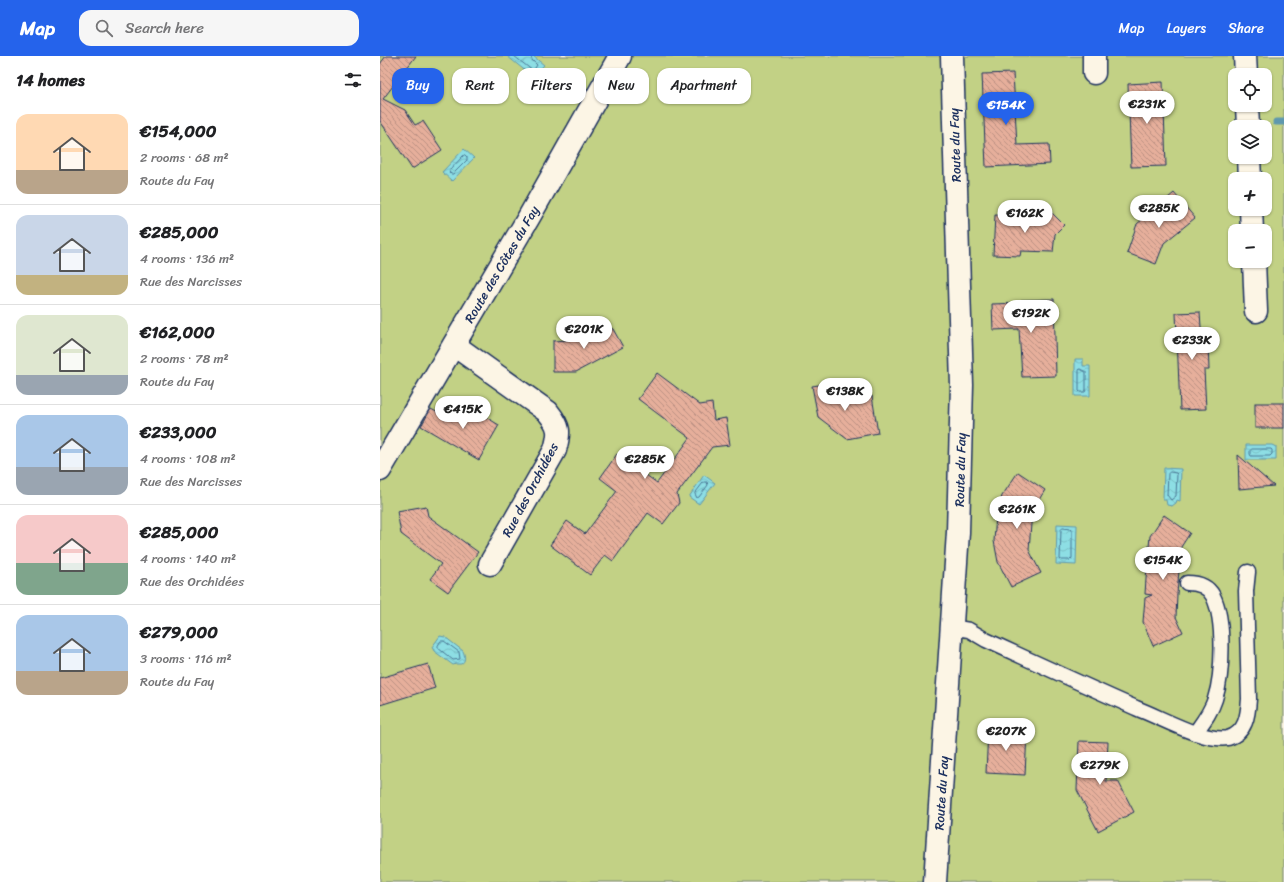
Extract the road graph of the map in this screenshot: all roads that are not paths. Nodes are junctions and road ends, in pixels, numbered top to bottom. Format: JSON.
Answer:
{"nodes":[{"id":1,"x":620,"y":56,"type":"edge"},
{"id":2,"x":952,"y":56,"type":"edge"},
{"id":3,"x":1245,"y":56,"type":"edge"},
{"id":4,"x":1246,"y":68,"type":"edge"},
{"id":5,"x":1254,"y":268,"type":"edge"},
{"id":6,"x":1256,"y":311,"type":"dead end"},
{"id":7,"x":454,"y":345,"type":"junction"},
{"id":8,"x":380,"y":470,"type":"edge"},
{"id":9,"x":490,"y":564,"type":"dead end"},
{"id":10,"x":1248,"y":572,"type":"dead end"},
{"id":11,"x":1187,"y":583,"type":"dead end"},
{"id":12,"x":951,"y":627,"type":"junction"},
{"id":13,"x":1195,"y":733,"type":"junction"},
{"id":14,"x":935,"y":882,"type":"edge"}],
"edges":[{"from":1,"to":7,"type":"street","name":"Route des Côtes du Fay"},
{"from":2,"to":12,"type":"street","name":"Route du Fay"},
{"from":3,"to":4,"type":"street"},
{"from":5,"to":6,"type":"street"},
{"from":7,"to":8,"type":"street","name":"Route des Côtes du Fay"},
{"from":7,"to":9,"type":"street","name":"Rue des Orchidées"},
{"from":10,"to":13,"type":"lane"},
{"from":11,"to":13,"type":"lane"},
{"from":12,"to":13,"type":"lane"},
{"from":12,"to":14,"type":"street","name":"Route du Fay"}]}
